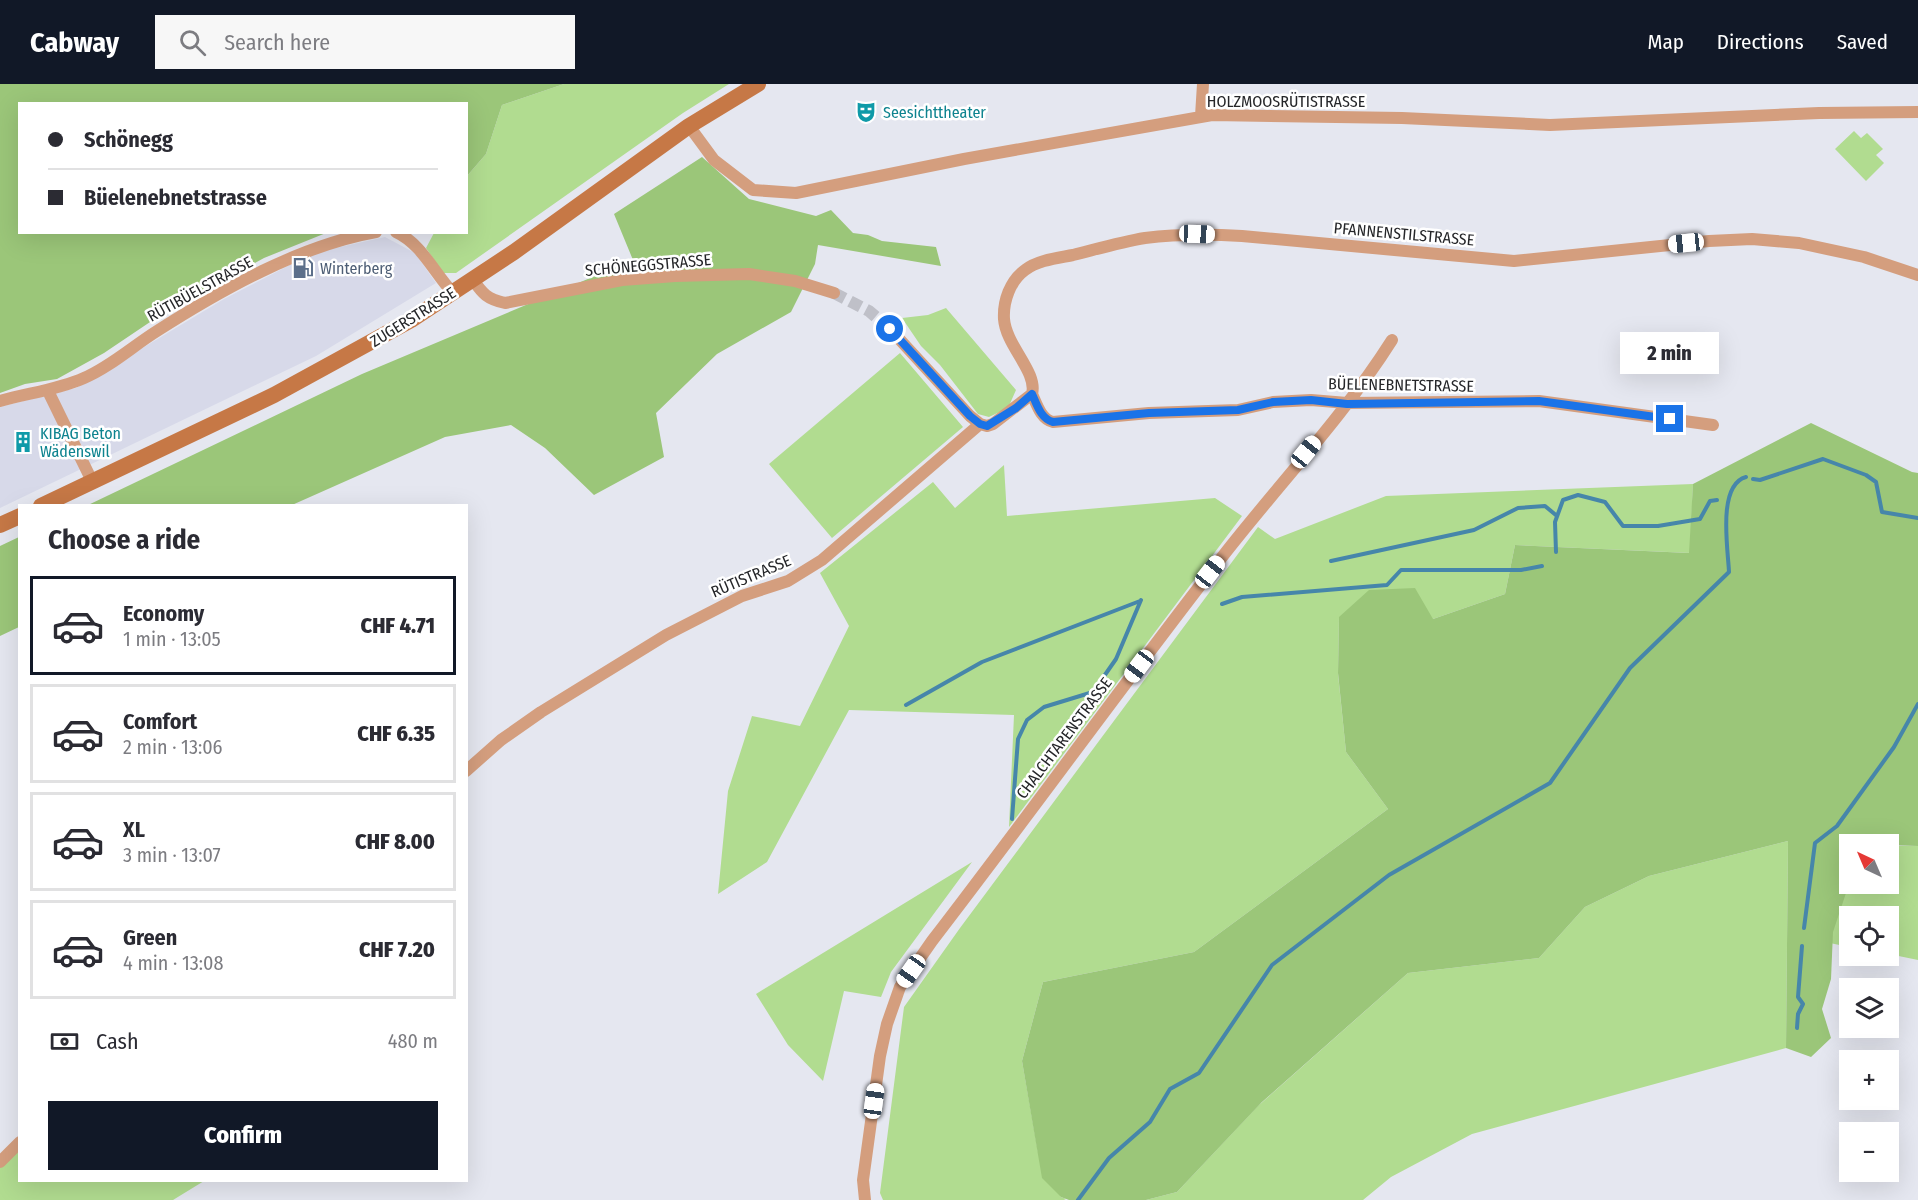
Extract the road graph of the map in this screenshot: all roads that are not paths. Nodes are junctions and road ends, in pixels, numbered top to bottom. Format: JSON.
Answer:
{"nodes":[{"id":1,"x":758,"y":84,"type":"edge"},
{"id":2,"x":1203,"y":84,"type":"edge"},
{"id":3,"x":1918,"y":112,"type":"edge"},
{"id":4,"x":1201,"y":117,"type":"junction"},
{"id":5,"x":689,"y":126,"type":"junction"},
{"id":6,"x":368,"y":234,"type":"edge"},
{"id":7,"x":400,"y":234,"type":"edge"},
{"id":8,"x":1918,"y":275,"type":"edge"},
{"id":9,"x":473,"y":280,"type":"junction"},
{"id":10,"x":453,"y":293,"type":"junction"},
{"id":11,"x":834,"y":293,"type":"tunnel mouth"},
{"id":12,"x":890,"y":329,"type":"tunnel mouth"},
{"id":13,"x":1392,"y":340,"type":"dead end"},
{"id":14,"x":48,"y":391,"type":"junction"},
{"id":15,"x":1032,"y":394,"type":"junction"},
{"id":16,"x":0,"y":401,"type":"edge"},
{"id":17,"x":1347,"y":404,"type":"junction"},
{"id":18,"x":980,"y":424,"type":"junction"},
{"id":19,"x":1713,"y":425,"type":"dead end"},
{"id":20,"x":92,"y":481,"type":"junction"},
{"id":21,"x":45,"y":504,"type":"edge"},
{"id":22,"x":18,"y":517,"type":"edge"},
{"id":23,"x":0,"y":525,"type":"edge"},
{"id":24,"x":468,"y":769,"type":"edge"},
{"id":25,"x":18,"y":1144,"type":"edge"},
{"id":26,"x":0,"y":1162,"type":"edge"},
{"id":27,"x":865,"y":1200,"type":"edge"}],
"edges":[{"from":1,"to":5,"type":"main road","name":"ZUGERSTRASSE"},
{"from":2,"to":4,"type":"street"},
{"from":3,"to":4,"type":"street","name":"HOLZMOOSRÜTISTRASSE"},
{"from":4,"to":5,"type":"street","name":"HOLZMOOSRÜTISTRASSE"},
{"from":5,"to":9,"type":"main road","name":"ZUGERSTRASSE"},
{"from":6,"to":14,"type":"street","name":"RÜTIBÜELSTRASSE"},
{"from":7,"to":10,"type":"street"},
{"from":8,"to":15,"type":"street","name":"PFANNENSTILSTRASSE"},
{"from":9,"to":10,"type":"main road","name":"ZUGERSTRASSE"},
{"from":9,"to":11,"type":"street","name":"SCHÖNEGGSTRASSE"},
{"from":10,"to":20,"type":"main road","name":"ZUGERSTRASSE"},
{"from":12,"to":18,"type":"street"},
{"from":13,"to":17,"type":"street","name":"CHALCHTARENSTRASSE"},
{"from":14,"to":16,"type":"street","name":"RÜTIBÜELSTRASSE"},
{"from":14,"to":20,"type":"street"},
{"from":15,"to":17,"type":"street","name":"BÜELENEBNETSTRASSE"},
{"from":15,"to":18,"type":"street","name":"RÜTISTRASSE"},
{"from":17,"to":19,"type":"street","name":"BÜELENEBNETSTRASSE"},
{"from":17,"to":27,"type":"street","name":"CHALCHTARENSTRASSE"},
{"from":18,"to":24,"type":"street","name":"RÜTISTRASSE"},
{"from":20,"to":21,"type":"main road","name":"ZUGERSTRASSE"},
{"from":22,"to":23,"type":"main road"},
{"from":25,"to":26,"type":"street"}]}
